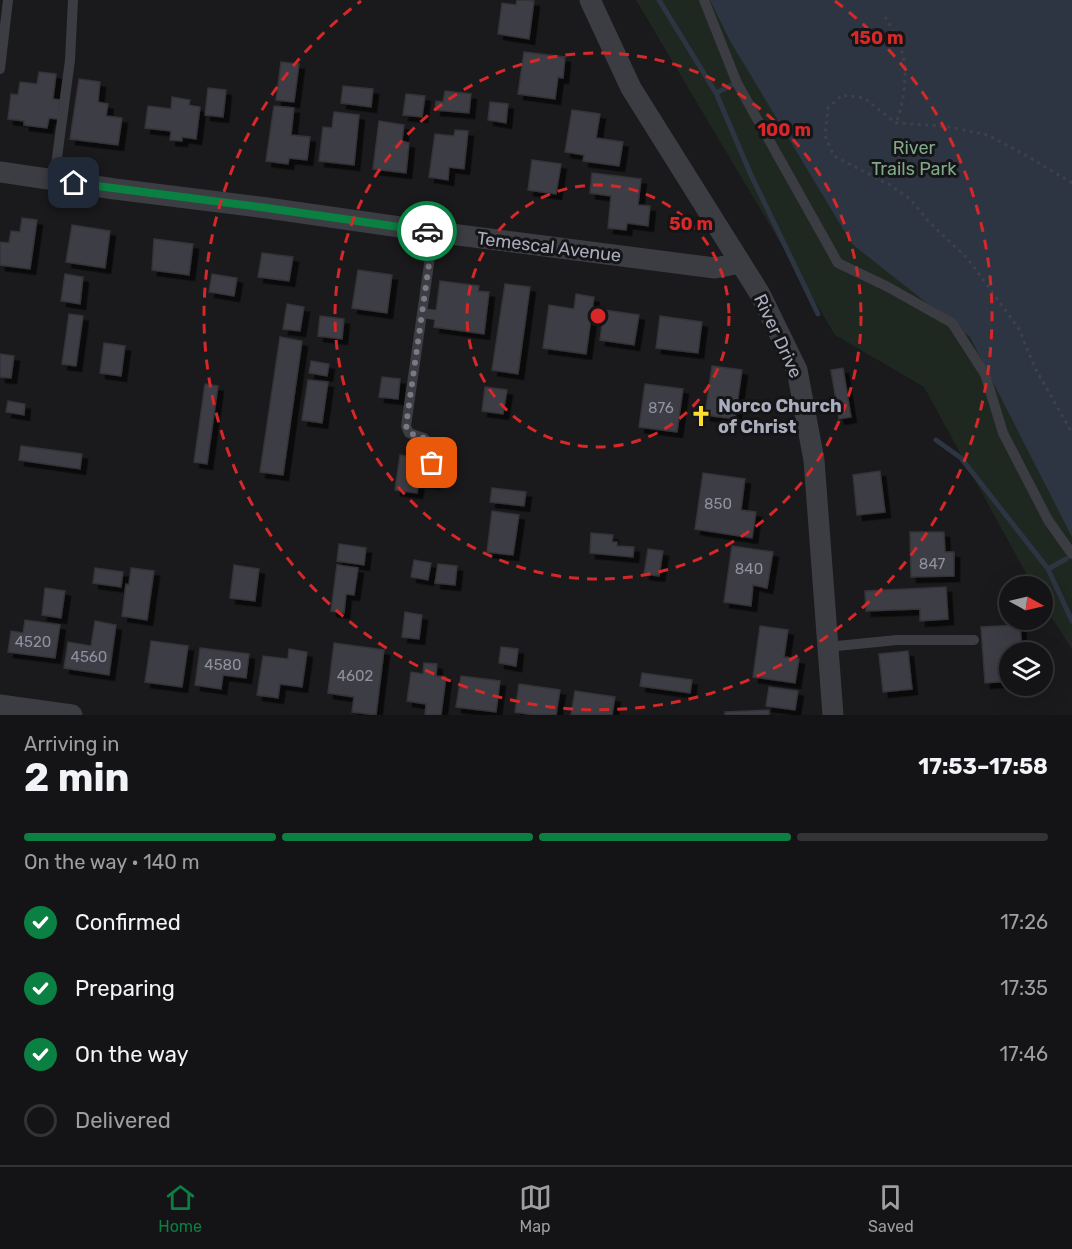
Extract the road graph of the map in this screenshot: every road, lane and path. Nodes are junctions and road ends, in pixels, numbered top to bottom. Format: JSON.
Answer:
{"nodes":[{"id":1,"x":8,"y":0,"type":"edge"},
{"id":2,"x":73,"y":0,"type":"edge"},
{"id":3,"x":590,"y":0,"type":"edge"},
{"id":4,"x":704,"y":0,"type":"edge"},
{"id":5,"x":885,"y":17,"type":"dead end"},
{"id":6,"x":0,"y":69,"type":"edge"},
{"id":7,"x":896,"y":123,"type":"junction"},
{"id":8,"x":0,"y":172,"type":"edge"},
{"id":9,"x":54,"y":180,"type":"junction"},
{"id":10,"x":1072,"y":183,"type":"edge"},
{"id":11,"x":435,"y":232,"type":"junction"},
{"id":12,"x":740,"y":263,"type":"junction"},
{"id":13,"x":422,"y":313,"type":"junction"},
{"id":14,"x":436,"y":315,"type":"dead end"},
{"id":15,"x":1072,"y":433,"type":"edge"},
{"id":16,"x":432,"y":463,"type":"dead end"},
{"id":17,"x":1072,"y":554,"type":"edge"},
{"id":18,"x":974,"y":640,"type":"dead end"},
{"id":19,"x":827,"y":647,"type":"junction"},
{"id":20,"x":0,"y":705,"type":"edge"},
{"id":21,"x":72,"y":715,"type":"edge"},
{"id":22,"x":833,"y":715,"type":"edge"}],
"edges":[{"from":1,"to":6,"type":"lane"},
{"from":2,"to":9,"type":"lane"},
{"from":3,"to":12,"type":"street","name":"River Drive"},
{"from":4,"to":17,"type":"lane"},
{"from":5,"to":7,"type":"path"},
{"from":7,"to":10,"type":"path"},
{"from":7,"to":15,"type":"path"},
{"from":8,"to":9,"type":"street","name":"Temescal Avenue"},
{"from":9,"to":11,"type":"street","name":"Temescal Avenue"},
{"from":11,"to":12,"type":"street","name":"Temescal Avenue"},
{"from":11,"to":13,"type":"lane"},
{"from":12,"to":19,"type":"street","name":"River Drive"},
{"from":13,"to":14,"type":"lane"},
{"from":13,"to":16,"type":"lane"},
{"from":18,"to":19,"type":"lane"},
{"from":19,"to":22,"type":"street","name":"River Drive"},
{"from":20,"to":21,"type":"street"}]}
